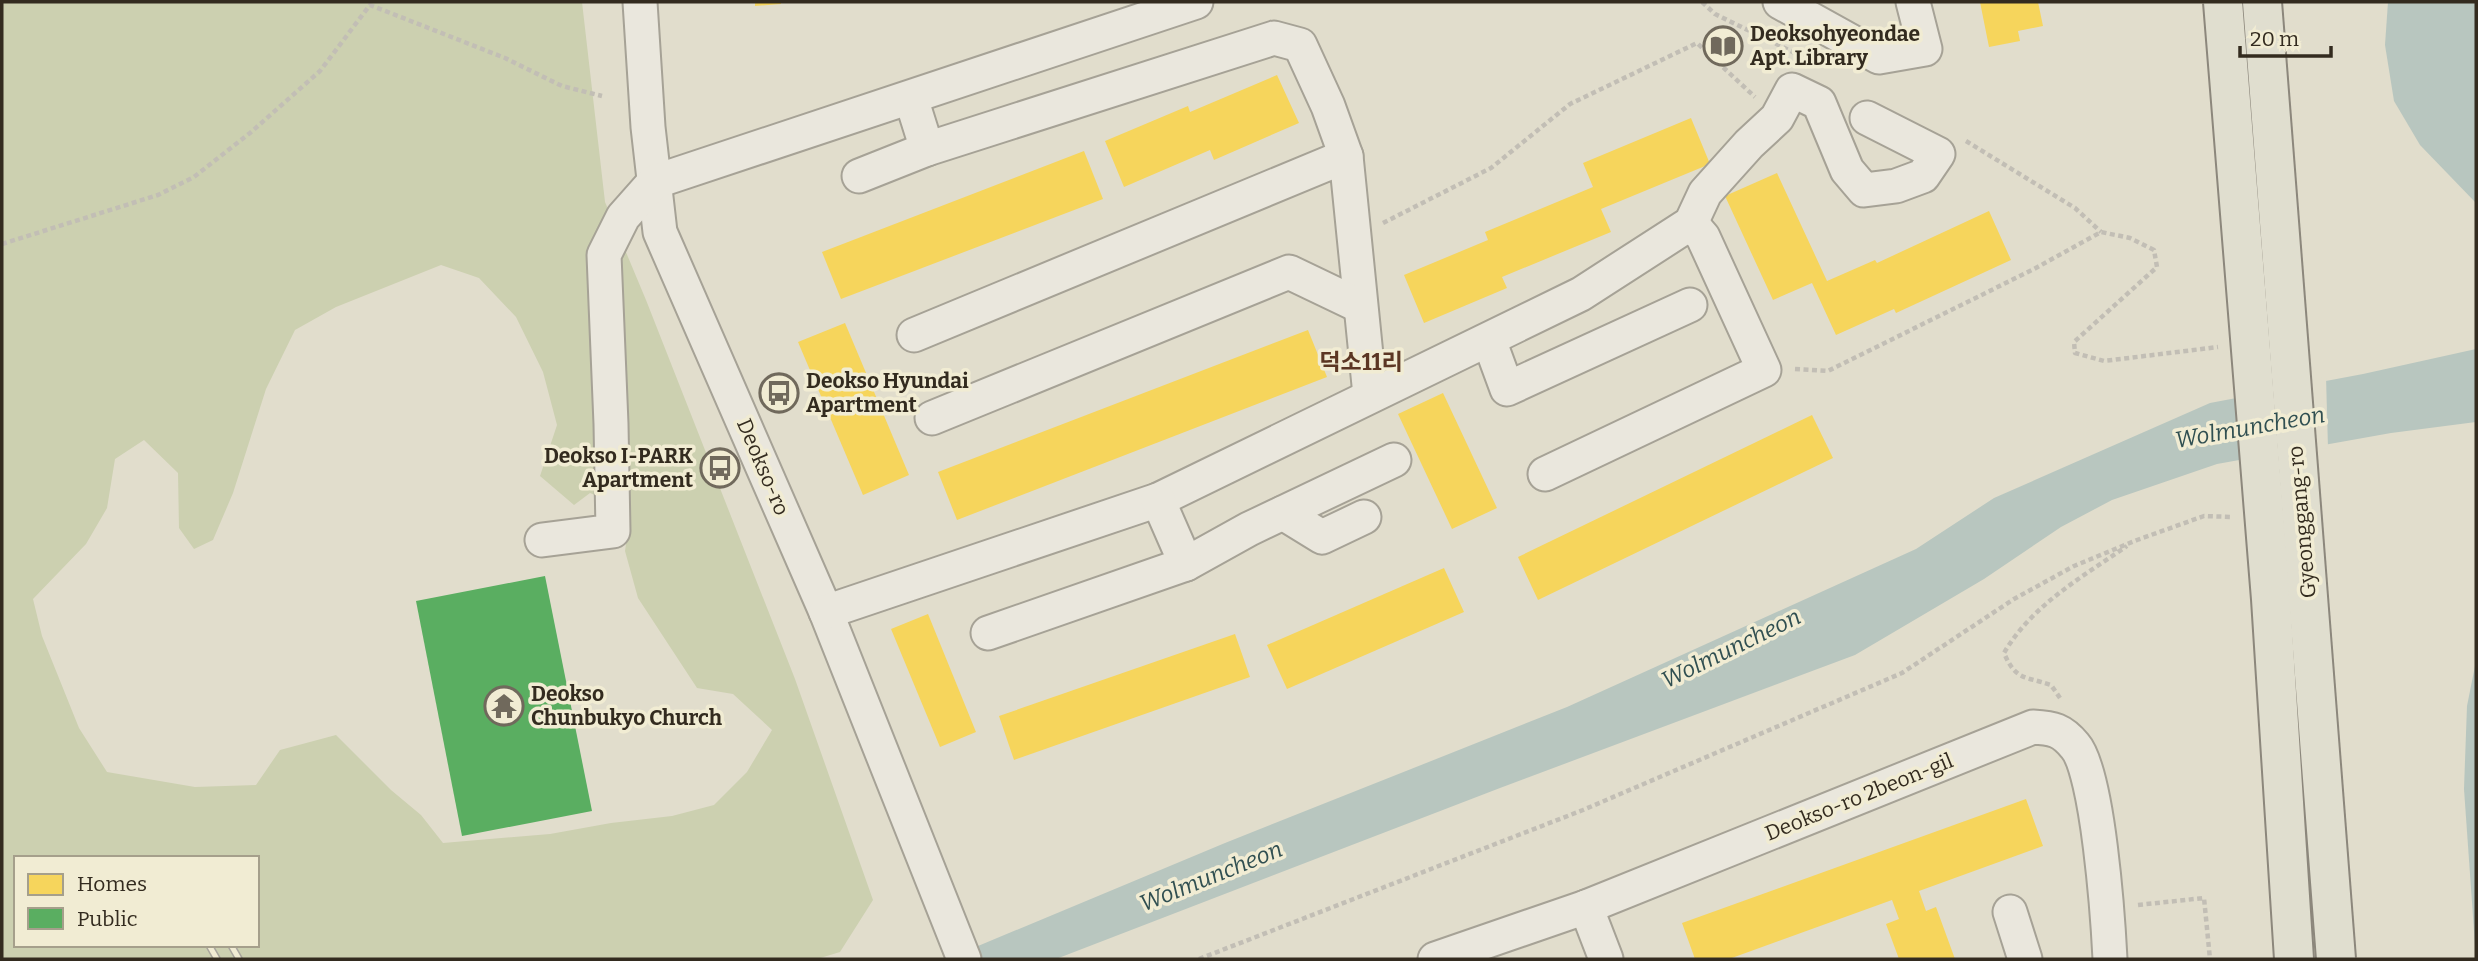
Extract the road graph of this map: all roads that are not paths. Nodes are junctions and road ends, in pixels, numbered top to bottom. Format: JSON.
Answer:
{"nodes":[{"id":1,"x":640,"y":2,"type":"edge"},
{"id":2,"x":1196,"y":2,"type":"edge"},
{"id":3,"x":1780,"y":2,"type":"edge"},
{"id":4,"x":1913,"y":2,"type":"edge"},
{"id":5,"x":2222,"y":2,"type":"edge"},
{"id":6,"x":2262,"y":2,"type":"edge"},
{"id":7,"x":911,"y":98,"type":"junction"},
{"id":8,"x":1867,"y":118,"type":"dead end"},
{"id":9,"x":927,"y":149,"type":"junction"},
{"id":10,"x":1346,"y":156,"type":"junction"},
{"id":11,"x":859,"y":176,"type":"dead end"},
{"id":12,"x":654,"y":182,"type":"junction"},
{"id":13,"x":1691,"y":223,"type":"junction"},
{"id":14,"x":1690,"y":305,"type":"dead end"},
{"id":15,"x":1360,"y":306,"type":"junction"},
{"id":16,"x":914,"y":335,"type":"dead end"},
{"id":17,"x":1489,"y":341,"type":"junction"},
{"id":18,"x":1370,"y":395,"type":"junction"},
{"id":19,"x":932,"y":418,"type":"dead end"},
{"id":20,"x":1394,"y":460,"type":"dead end"},
{"id":21,"x":1545,"y":474,"type":"dead end"},
{"id":22,"x":1158,"y":500,"type":"junction"},
{"id":23,"x":1283,"y":513,"type":"junction"},
{"id":24,"x":1364,"y":516,"type":"dead end"},
{"id":25,"x":541,"y":540,"type":"dead end"},
{"id":26,"x":1185,"y":564,"type":"junction"},
{"id":27,"x":826,"y":612,"type":"junction"},
{"id":28,"x":988,"y":633,"type":"dead end"},
{"id":29,"x":1586,"y":907,"type":"junction"},
{"id":30,"x":2010,"y":912,"type":"dead end"},
{"id":31,"x":964,"y":959,"type":"edge"},
{"id":32,"x":1435,"y":959,"type":"edge"},
{"id":33,"x":1606,"y":959,"type":"edge"},
{"id":34,"x":2025,"y":959,"type":"edge"},
{"id":35,"x":2110,"y":959,"type":"edge"},
{"id":36,"x":2294,"y":959,"type":"edge"},
{"id":37,"x":2336,"y":959,"type":"edge"}],
"edges":[{"from":1,"to":12,"type":"street","name":"Deokso-ro"},
{"from":2,"to":7,"type":"street"},
{"from":3,"to":4,"type":"street"},
{"from":5,"to":36,"type":"main road","name":"Gyeonggang-ro","bridge":true},
{"from":6,"to":37,"type":"main road","name":"Gyeonggang-ro","bridge":true},
{"from":7,"to":9,"type":"street"},
{"from":7,"to":12,"type":"street"},
{"from":8,"to":13,"type":"street"},
{"from":9,"to":10,"type":"street"},
{"from":9,"to":11,"type":"street"},
{"from":10,"to":15,"type":"street"},
{"from":10,"to":16,"type":"street"},
{"from":12,"to":25,"type":"street"},
{"from":12,"to":27,"type":"street","name":"Deokso-ro"},
{"from":13,"to":17,"type":"street"},
{"from":13,"to":21,"type":"street"},
{"from":14,"to":17,"type":"street"},
{"from":15,"to":18,"type":"street"},
{"from":15,"to":19,"type":"street"},
{"from":17,"to":18,"type":"street"},
{"from":18,"to":22,"type":"street"},
{"from":20,"to":23,"type":"street"},
{"from":22,"to":26,"type":"street"},
{"from":22,"to":27,"type":"street"},
{"from":23,"to":24,"type":"street"},
{"from":23,"to":26,"type":"street"},
{"from":26,"to":28,"type":"street"},
{"from":27,"to":31,"type":"street","name":"Deokso-ro"},
{"from":29,"to":32,"type":"street","name":"Deokso-ro 2beon-gil"},
{"from":29,"to":33,"type":"street"},
{"from":29,"to":35,"type":"street","name":"Deokso-ro 2beon-gil"},
{"from":30,"to":34,"type":"street"}]}
